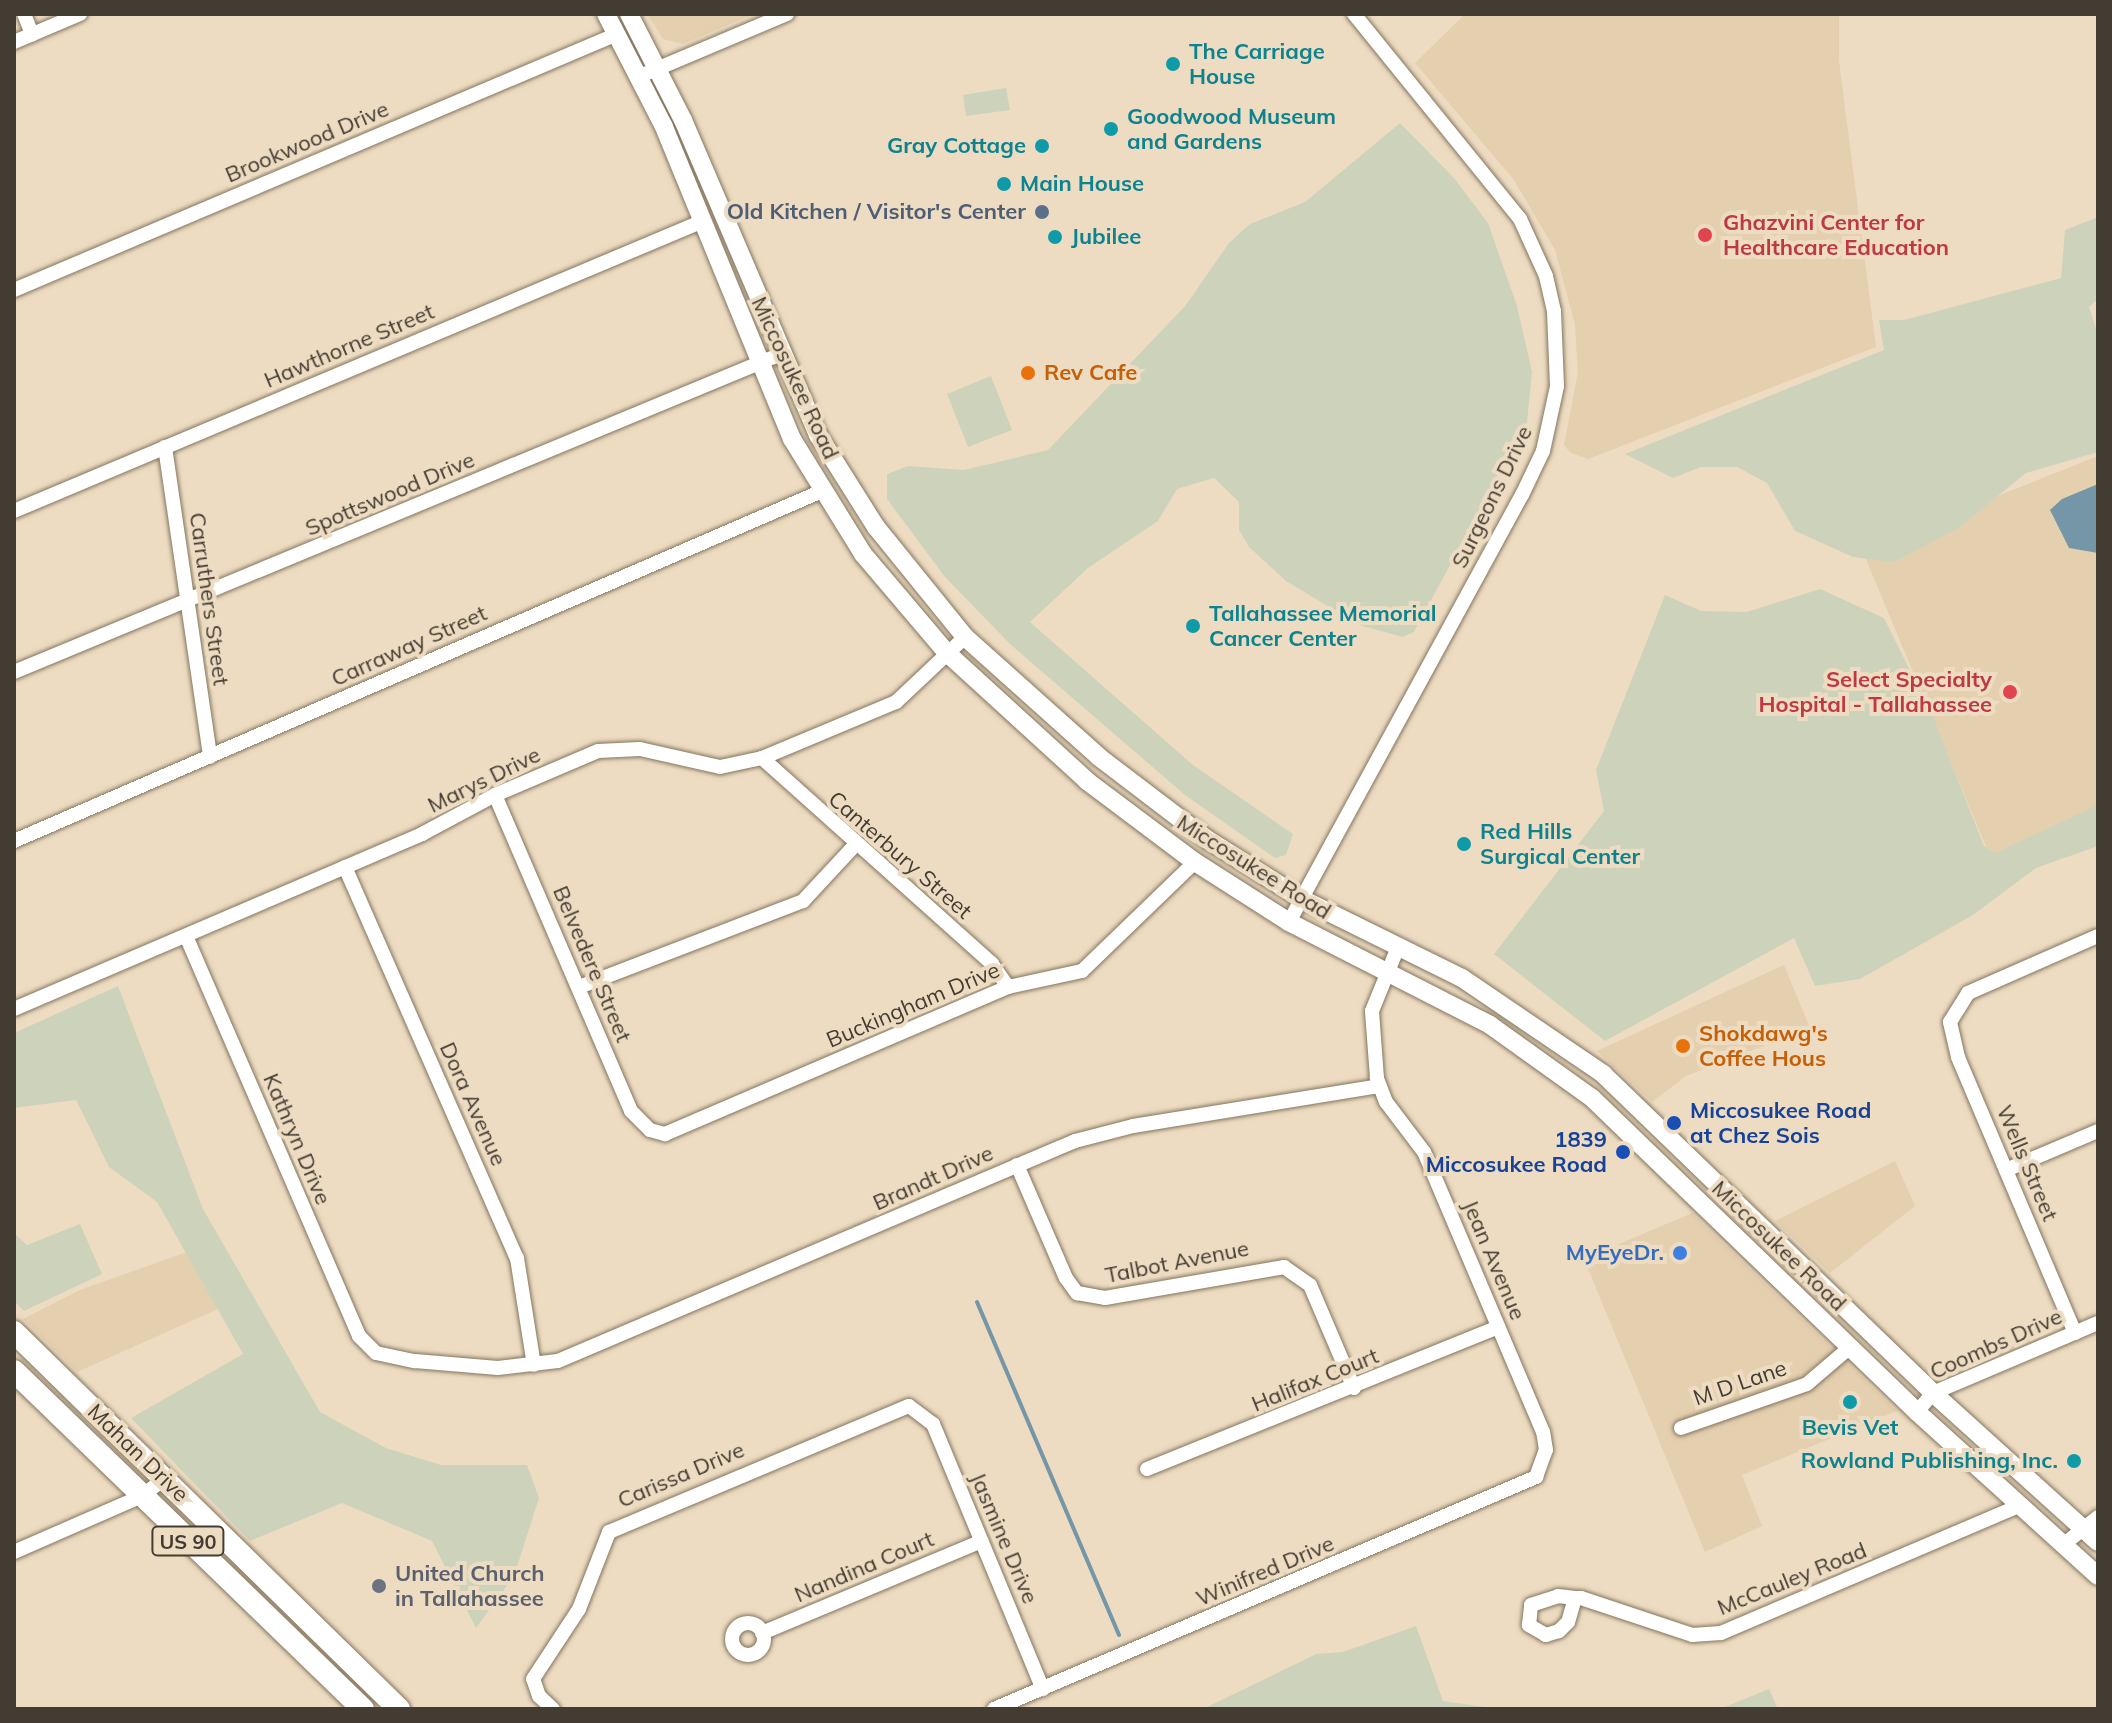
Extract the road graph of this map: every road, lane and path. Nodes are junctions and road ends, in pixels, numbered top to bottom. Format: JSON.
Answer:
{"nodes":[{"id":1,"x":24,"y":14,"type":"edge"},
{"id":2,"x":80,"y":14,"type":"edge"},
{"id":3,"x":606,"y":14,"type":"edge"},
{"id":4,"x":629,"y":14,"type":"edge"},
{"id":5,"x":787,"y":14,"type":"edge"},
{"id":6,"x":1354,"y":14,"type":"edge"},
{"id":7,"x":32,"y":34,"type":"junction"},
{"id":8,"x":617,"y":34,"type":"junction"},
{"id":9,"x":14,"y":42,"type":"edge"},
{"id":10,"x":658,"y":68,"type":"junction"},
{"id":11,"x":640,"y":76,"type":"junction"},
{"id":12,"x":701,"y":222,"type":"junction"},
{"id":13,"x":14,"y":290,"type":"edge"},
{"id":14,"x":755,"y":292,"type":"junction"},
{"id":15,"x":733,"y":302,"type":"junction"},
{"id":16,"x":781,"y":354,"type":"junction"},
{"id":17,"x":758,"y":364,"type":"junction"},
{"id":18,"x":797,"y":446,"type":"junction"},
{"id":19,"x":165,"y":447,"type":"junction"},
{"id":20,"x":845,"y":479,"type":"junction"},
{"id":21,"x":822,"y":491,"type":"junction"},
{"id":22,"x":14,"y":511,"type":"edge"},
{"id":23,"x":188,"y":602,"type":"junction"},
{"id":24,"x":965,"y":637,"type":"junction"},
{"id":25,"x":947,"y":653,"type":"junction"},
{"id":26,"x":14,"y":672,"type":"edge"},
{"id":27,"x":210,"y":757,"type":"junction"},
{"id":28,"x":762,"y":758,"type":"junction"},
{"id":29,"x":495,"y":795,"type":"junction"},
{"id":30,"x":14,"y":841,"type":"edge"},
{"id":31,"x":855,"y":845,"type":"junction"},
{"id":32,"x":1195,"y":862,"type":"junction"},
{"id":33,"x":345,"y":867,"type":"junction"},
{"id":34,"x":1302,"y":899,"type":"junction"},
{"id":35,"x":1289,"y":922,"type":"junction"},
{"id":36,"x":186,"y":936,"type":"junction"},
{"id":37,"x":2098,"y":936,"type":"edge"},
{"id":38,"x":1398,"y":947,"type":"junction"},
{"id":39,"x":1386,"y":970,"type":"junction"},
{"id":40,"x":579,"y":987,"type":"junction"},
{"id":41,"x":1008,"y":987,"type":"junction"},
{"id":42,"x":14,"y":1009,"type":"edge"},
{"id":43,"x":1379,"y":1086,"type":"junction"},
{"id":44,"x":1626,"y":1096,"type":"junction"},
{"id":45,"x":1608,"y":1113,"type":"junction"},
{"id":46,"x":2098,"y":1131,"type":"edge"},
{"id":47,"x":665,"y":1134,"type":"joint"},
{"id":48,"x":1017,"y":1165,"type":"junction"},
{"id":49,"x":2006,"y":1170,"type":"junction"},
{"id":50,"x":2098,"y":1323,"type":"edge"},
{"id":51,"x":1498,"y":1327,"type":"junction"},
{"id":52,"x":14,"y":1332,"type":"edge"},
{"id":53,"x":2075,"y":1333,"type":"junction"},
{"id":54,"x":1849,"y":1348,"type":"junction"},
{"id":55,"x":31,"y":1349,"type":"junction"},
{"id":56,"x":376,"y":1353,"type":"joint"},
{"id":57,"x":534,"y":1365,"type":"junction"},
{"id":58,"x":14,"y":1368,"type":"edge"},
{"id":59,"x":1354,"y":1388,"type":"junction"},
{"id":60,"x":1933,"y":1393,"type":"junction"},
{"id":61,"x":918,"y":1408,"type":"joint"},
{"id":62,"x":1917,"y":1412,"type":"junction"},
{"id":63,"x":1681,"y":1428,"type":"dead end"},
{"id":64,"x":1543,"y":1461,"type":"joint"},
{"id":65,"x":1147,"y":1469,"type":"dead end"},
{"id":66,"x":164,"y":1479,"type":"junction"},
{"id":67,"x":142,"y":1496,"type":"junction"},
{"id":68,"x":2019,"y":1506,"type":"junction"},
{"id":69,"x":2090,"y":1522,"type":"edge"},
{"id":70,"x":982,"y":1541,"type":"junction"},
{"id":71,"x":2098,"y":1542,"type":"edge"},
{"id":72,"x":2063,"y":1545,"type":"junction"},
{"id":73,"x":14,"y":1552,"type":"edge"},
{"id":74,"x":2098,"y":1576,"type":"edge"},
{"id":75,"x":275,"y":1587,"type":"junction"},
{"id":76,"x":1575,"y":1598,"type":"dead end"},
{"id":77,"x":255,"y":1607,"type":"junction"},
{"id":78,"x":762,"y":1633,"type":"dead end"},
{"id":79,"x":1043,"y":1689,"type":"junction"},
{"id":80,"x":363,"y":1709,"type":"edge"},
{"id":81,"x":399,"y":1709,"type":"edge"},
{"id":82,"x":553,"y":1709,"type":"edge"},
{"id":83,"x":994,"y":1709,"type":"edge"}],
"edges":[{"from":1,"to":7,"type":"street"},
{"from":2,"to":7,"type":"street"},
{"from":3,"to":8,"type":"street","name":"Miccosukee Road"},
{"from":4,"to":10,"type":"street","name":"Miccosukee Road"},
{"from":5,"to":10,"type":"street"},
{"from":6,"to":34,"type":"street","name":"Surgeons Drive"},
{"from":7,"to":9,"type":"street"},
{"from":8,"to":11,"type":"street","name":"Miccosukee Road"},
{"from":8,"to":13,"type":"street","name":"Brookwood Drive"},
{"from":10,"to":11,"type":"street"},
{"from":10,"to":14,"type":"street","name":"Miccosukee Road"},
{"from":11,"to":12,"type":"street","name":"Miccosukee Road"},
{"from":12,"to":15,"type":"street","name":"Miccosukee Road"},
{"from":12,"to":19,"type":"street","name":"Hawthorne Street"},
{"from":14,"to":15,"type":"street"},
{"from":14,"to":16,"type":"street","name":"Miccosukee Road"},
{"from":15,"to":17,"type":"street","name":"Miccosukee Road"},
{"from":16,"to":17,"type":"street","name":"Spottswood Drive"},
{"from":16,"to":20,"type":"street","name":"Miccosukee Road"},
{"from":17,"to":18,"type":"street","name":"Miccosukee Road"},
{"from":17,"to":23,"type":"street","name":"Spottswood Drive"},
{"from":18,"to":20,"type":"street"},
{"from":18,"to":21,"type":"street","name":"Miccosukee Road"},
{"from":19,"to":22,"type":"street","name":"Hawthorne Street"},
{"from":19,"to":23,"type":"street","name":"Carruthers Street"},
{"from":20,"to":24,"type":"street","name":"Miccosukee Road"},
{"from":21,"to":25,"type":"street","name":"Miccosukee Road"},
{"from":21,"to":27,"type":"street","name":"Carraway Street"},
{"from":23,"to":26,"type":"street","name":"Spottswood Drive"},
{"from":23,"to":27,"type":"street","name":"Carruthers Street"},
{"from":24,"to":25,"type":"street","name":"Marys Drive"},
{"from":24,"to":34,"type":"street","name":"Miccosukee Road"},
{"from":25,"to":28,"type":"street","name":"Marys Drive"},
{"from":25,"to":32,"type":"street","name":"Miccosukee Road"},
{"from":27,"to":30,"type":"street","name":"Carraway Street"},
{"from":28,"to":29,"type":"street","name":"Marys Drive"},
{"from":28,"to":31,"type":"street","name":"Canterbury Street"},
{"from":29,"to":33,"type":"street","name":"Marys Drive"},
{"from":29,"to":40,"type":"street","name":"Belvedere Street"},
{"from":31,"to":40,"type":"street"},
{"from":31,"to":41,"type":"street","name":"Canterbury Street"},
{"from":32,"to":35,"type":"street","name":"Miccosukee Road"},
{"from":32,"to":41,"type":"street","name":"Buckingham Drive"},
{"from":33,"to":36,"type":"street","name":"Marys Drive"},
{"from":33,"to":57,"type":"street","name":"Dora Avenue"},
{"from":34,"to":35,"type":"street","name":"Surgeons Drive"},
{"from":34,"to":38,"type":"street","name":"Miccosukee Road"},
{"from":35,"to":39,"type":"street","name":"Miccosukee Road"},
{"from":36,"to":42,"type":"street","name":"Marys Drive"},
{"from":36,"to":56,"type":"street","name":"Kathryn Drive"},
{"from":37,"to":49,"type":"street","name":"Wells Street"},
{"from":38,"to":39,"type":"street"},
{"from":38,"to":44,"type":"street","name":"Miccosukee Road"},
{"from":39,"to":43,"type":"street"},
{"from":39,"to":45,"type":"street","name":"Miccosukee Road"},
{"from":40,"to":47,"type":"street","name":"Belvedere Street"},
{"from":41,"to":47,"type":"street","name":"Buckingham Drive"},
{"from":43,"to":48,"type":"street","name":"Brandt Drive"},
{"from":43,"to":51,"type":"street","name":"Jean Avenue"},
{"from":44,"to":45,"type":"street"},
{"from":44,"to":60,"type":"street","name":"Miccosukee Road"},
{"from":45,"to":54,"type":"street","name":"Miccosukee Road"},
{"from":46,"to":49,"type":"street"},
{"from":48,"to":57,"type":"street","name":"Brandt Drive"},
{"from":48,"to":59,"type":"street","name":"Talbot Avenue"},
{"from":49,"to":53,"type":"street","name":"Wells Street"},
{"from":50,"to":53,"type":"street","name":"Coombs Drive"},
{"from":51,"to":59,"type":"street","name":"Halifax Court"},
{"from":51,"to":64,"type":"street","name":"Jean Avenue"},
{"from":52,"to":55,"type":"main road","name":"Mahan Drive","number":"US 90"},
{"from":53,"to":60,"type":"street","name":"Coombs Drive"},
{"from":54,"to":62,"type":"street","name":"Miccosukee Road"},
{"from":54,"to":63,"type":"street","name":"M D Lane"},
{"from":55,"to":58,"type":"main road"},
{"from":55,"to":66,"type":"main road","name":"Mahan Drive","number":"US 90"},
{"from":56,"to":57,"type":"street","name":"Brandt Drive"},
{"from":58,"to":67,"type":"main road","name":"Mahan Drive","number":"US 90"},
{"from":59,"to":65,"type":"street","name":"Halifax Court"},
{"from":60,"to":62,"type":"street","name":"Coombs Drive"},
{"from":60,"to":69,"type":"street","name":"Miccosukee Road"},
{"from":61,"to":70,"type":"street","name":"Jasmine Drive"},
{"from":61,"to":82,"type":"street","name":"Carissa Drive"},
{"from":62,"to":68,"type":"street","name":"Miccosukee Road"},
{"from":64,"to":79,"type":"street","name":"Winifred Drive"},
{"from":66,"to":67,"type":"street"},
{"from":66,"to":75,"type":"main road","name":"Mahan Drive","number":"US 90"},
{"from":67,"to":73,"type":"street"},
{"from":67,"to":77,"type":"main road","name":"Mahan Drive","number":"US 90"},
{"from":68,"to":72,"type":"street","name":"Miccosukee Road"},
{"from":68,"to":76,"type":"street","name":"McCauley Road"},
{"from":69,"to":71,"type":"street","name":"Miccosukee Road"},
{"from":69,"to":72,"type":"street"},
{"from":70,"to":78,"type":"street","name":"Nandina Court"},
{"from":70,"to":79,"type":"street","name":"Jasmine Drive"},
{"from":72,"to":74,"type":"street","name":"Miccosukee Road"},
{"from":75,"to":77,"type":"main road"},
{"from":75,"to":81,"type":"main road","name":"Mahan Drive","number":"US 90"},
{"from":77,"to":80,"type":"main road","name":"Mahan Drive","number":"US 90"},
{"from":79,"to":83,"type":"street","name":"Winifred Drive"}]}
